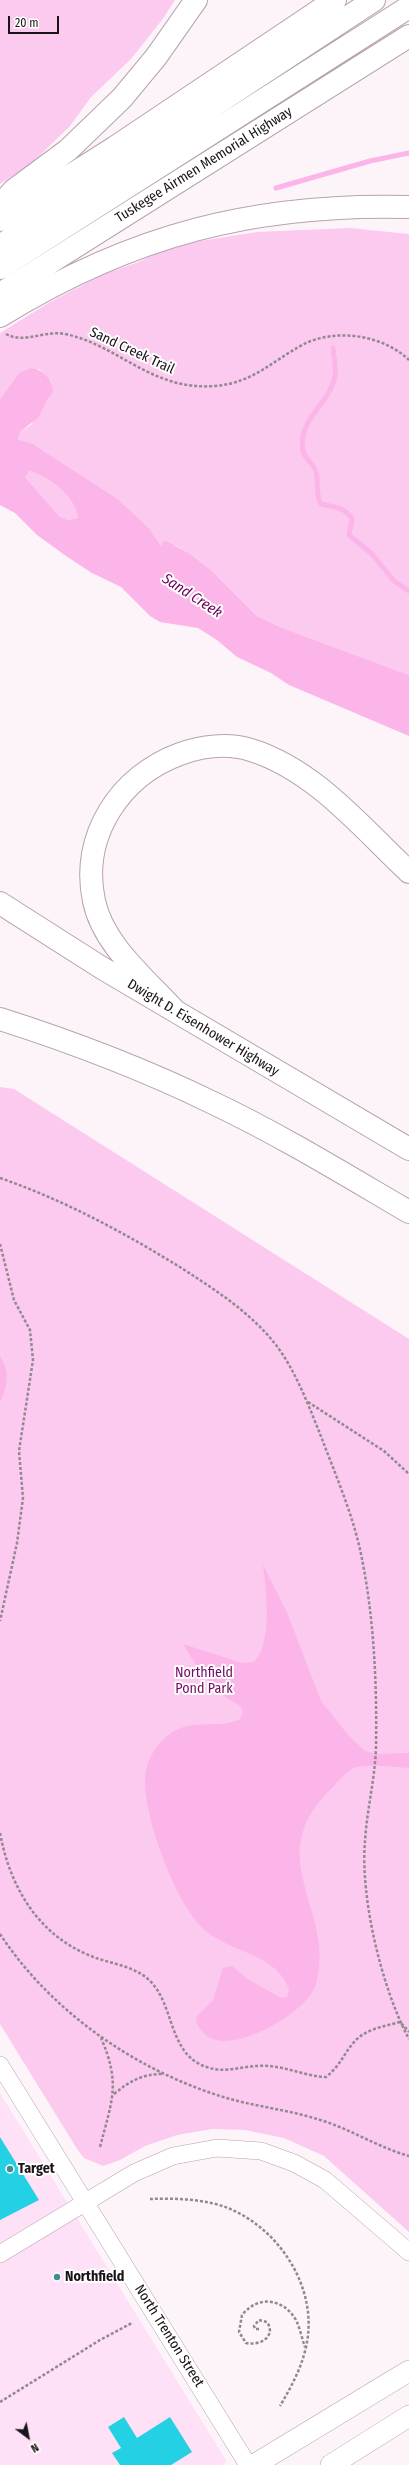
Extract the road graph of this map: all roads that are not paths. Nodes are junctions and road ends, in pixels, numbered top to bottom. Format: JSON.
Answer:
{"nodes":[{"id":1,"x":196,"y":0,"type":"edge"},
{"id":2,"x":335,"y":0,"type":"edge"},
{"id":3,"x":374,"y":0,"type":"edge"},
{"id":4,"x":409,"y":7,"type":"edge"},
{"id":5,"x":409,"y":36,"type":"edge"},
{"id":6,"x":0,"y":205,"type":"edge"},
{"id":7,"x":409,"y":207,"type":"edge"},
{"id":8,"x":0,"y":220,"type":"edge"},
{"id":9,"x":1,"y":260,"type":"edge"},
{"id":10,"x":30,"y":287,"type":"junction"},
{"id":11,"x":0,"y":294,"type":"edge"},
{"id":12,"x":0,"y":316,"type":"edge"},
{"id":13,"x":409,"y":872,"type":"edge"},
{"id":14,"x":0,"y":903,"type":"edge"},
{"id":15,"x":175,"y":1011,"type":"junction"},
{"id":16,"x":0,"y":1019,"type":"edge"},
{"id":17,"x":409,"y":1148,"type":"edge"},
{"id":18,"x":409,"y":1212,"type":"edge"},
{"id":19,"x":0,"y":2065,"type":"edge"},
{"id":20,"x":86,"y":2202,"type":"junction"},
{"id":21,"x":409,"y":2252,"type":"edge"},
{"id":22,"x":0,"y":2254,"type":"edge"},
{"id":23,"x":409,"y":2371,"type":"edge"},
{"id":24,"x":409,"y":2416,"type":"edge"},
{"id":25,"x":248,"y":2465,"type":"edge"},
{"id":26,"x":254,"y":2465,"type":"edge"},
{"id":27,"x":331,"y":2465,"type":"edge"}],
"edges":[{"from":1,"to":6,"type":"highway"},
{"from":2,"to":8,"type":"highway"},
{"from":3,"to":9,"type":"highway"},
{"from":4,"to":9,"type":"highway"},
{"from":5,"to":10,"type":"highway","name":"Tuskegee Airmen Memorial Highway"},
{"from":7,"to":10,"type":"highway"},
{"from":10,"to":11,"type":"highway","name":"Tuskegee Airmen Memorial Highway"},
{"from":10,"to":12,"type":"highway"},
{"from":13,"to":15,"type":"highway"},
{"from":14,"to":15,"type":"highway","name":"Dwight D. Eisenhower Highway"},
{"from":15,"to":17,"type":"highway","name":"Dwight D. Eisenhower Highway"},
{"from":16,"to":18,"type":"highway"},
{"from":19,"to":20,"type":"street","name":"North Trenton Street"},
{"from":20,"to":21,"type":"street"},
{"from":20,"to":22,"type":"street"},
{"from":20,"to":25,"type":"street","name":"North Trenton Street"},
{"from":23,"to":26,"type":"main road"},
{"from":24,"to":27,"type":"main road"}]}
